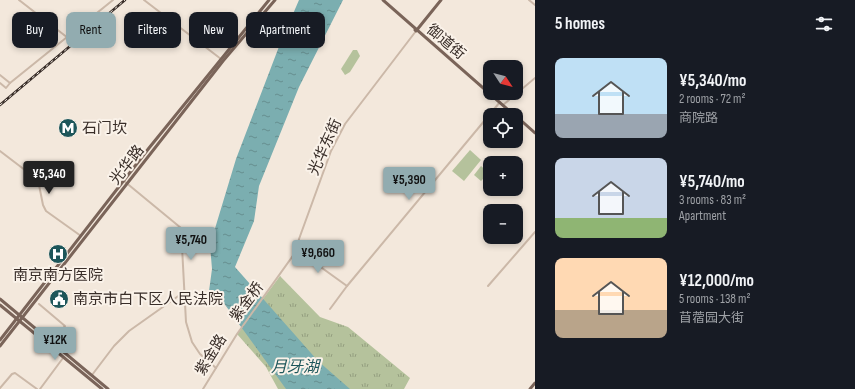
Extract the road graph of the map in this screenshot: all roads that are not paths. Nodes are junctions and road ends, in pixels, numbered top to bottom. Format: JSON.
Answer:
{"nodes":[{"id":1,"x":19,"y":0,"type":"edge"},
{"id":2,"x":113,"y":0,"type":"edge"},
{"id":3,"x":144,"y":0,"type":"edge"},
{"id":4,"x":269,"y":0,"type":"edge"},
{"id":5,"x":275,"y":0,"type":"edge"},
{"id":6,"x":383,"y":0,"type":"edge"},
{"id":7,"x":441,"y":0,"type":"edge"},
{"id":8,"x":528,"y":0,"type":"edge"},
{"id":9,"x":535,"y":6,"type":"edge"},
{"id":10,"x":99,"y":12,"type":"edge"},
{"id":11,"x":416,"y":31,"type":"junction"},
{"id":12,"x":66,"y":36,"type":"edge"},
{"id":13,"x":66,"y":40,"type":"edge"},
{"id":14,"x":222,"y":60,"type":"junction"},
{"id":15,"x":0,"y":75,"type":"edge"},
{"id":16,"x":535,"y":78,"type":"edge"},
{"id":17,"x":0,"y":83,"type":"edge"},
{"id":18,"x":10,"y":83,"type":"junction"},
{"id":19,"x":501,"y":103,"type":"junction"},
{"id":20,"x":506,"y":108,"type":"edge"},
{"id":21,"x":523,"y":123,"type":"edge"},
{"id":22,"x":535,"y":133,"type":"edge"},
{"id":23,"x":0,"y":152,"type":"edge"},
{"id":24,"x":126,"y":182,"type":"junction"},
{"id":25,"x":535,"y":232,"type":"edge"},
{"id":26,"x":81,"y":236,"type":"junction"},
{"id":27,"x":297,"y":250,"type":"junction"},
{"id":28,"x":274,"y":284,"type":"joint"},
{"id":29,"x":347,"y":286,"type":"junction"},
{"id":30,"x":488,"y":286,"type":"dead end"},
{"id":31,"x":184,"y":292,"type":"junction"},
{"id":32,"x":0,"y":299,"type":"edge"},
{"id":33,"x":39,"y":304,"type":"dead end"},
{"id":34,"x":0,"y":305,"type":"edge"},
{"id":35,"x":330,"y":309,"type":"dead end"},
{"id":36,"x":21,"y":317,"type":"junction"},
{"id":37,"x":18,"y":320,"type":"junction"},
{"id":38,"x":237,"y":334,"type":"joint"},
{"id":39,"x":0,"y":340,"type":"edge"},
{"id":40,"x":52,"y":342,"type":"junction"},
{"id":41,"x":0,"y":346,"type":"edge"},
{"id":42,"x":63,"y":358,"type":"junction"},
{"id":43,"x":216,"y":368,"type":"junction"},
{"id":44,"x":92,"y":375,"type":"junction"},
{"id":45,"x":535,"y":383,"type":"edge"},
{"id":46,"x":0,"y":388,"type":"edge"},
{"id":47,"x":38,"y":389,"type":"edge"},
{"id":48,"x":102,"y":389,"type":"edge"},
{"id":49,"x":108,"y":389,"type":"edge"},
{"id":50,"x":203,"y":389,"type":"edge"},
{"id":51,"x":530,"y":389,"type":"edge"}],
"edges":[{"from":1,"to":12,"type":"street"},
{"from":2,"to":10,"type":"street"},
{"from":3,"to":14,"type":"street"},
{"from":4,"to":14,"type":"main road","name":"光华路"},
{"from":5,"to":14,"type":"main road","name":"光华路"},
{"from":6,"to":11,"type":"main road","name":"御道街"},
{"from":7,"to":11,"type":"main road"},
{"from":8,"to":9,"type":"street"},
{"from":11,"to":19,"type":"main road","name":"御道街"},
{"from":11,"to":27,"type":"street","name":"光华东街"},
{"from":13,"to":18,"type":"street"},
{"from":14,"to":24,"type":"main road","name":"光华路"},
{"from":15,"to":18,"type":"street"},
{"from":16,"to":19,"type":"street"},
{"from":17,"to":18,"type":"street"},
{"from":19,"to":20,"type":"main road","name":"御道街"},
{"from":19,"to":29,"type":"street"},
{"from":21,"to":22,"type":"main road","name":"御道街"},
{"from":23,"to":26,"type":"street"},
{"from":24,"to":26,"type":"main road","name":"光华路"},
{"from":24,"to":31,"type":"street"},
{"from":24,"to":36,"type":"main road","name":"光华路"},
{"from":25,"to":30,"type":"street"},
{"from":26,"to":36,"type":"main road","name":"光华路"},
{"from":27,"to":28,"type":"street","name":"光华东街"},
{"from":27,"to":29,"type":"street"},
{"from":28,"to":38,"type":"street","name":"紫金桥"},
{"from":29,"to":35,"type":"street"},
{"from":31,"to":43,"type":"street"},
{"from":31,"to":44,"type":"street"},
{"from":32,"to":36,"type":"main road"},
{"from":33,"to":40,"type":"street"},
{"from":34,"to":37,"type":"main road"},
{"from":36,"to":37,"type":"main road","name":"光华路"},
{"from":36,"to":40,"type":"main road"},
{"from":37,"to":39,"type":"main road","name":"光华路"},
{"from":37,"to":41,"type":"main road","name":"光华路"},
{"from":37,"to":42,"type":"main road"},
{"from":38,"to":43,"type":"street","name":"紫金路"},
{"from":40,"to":44,"type":"main road"},
{"from":42,"to":47,"type":"street"},
{"from":42,"to":48,"type":"main road"},
{"from":43,"to":50,"type":"street","name":"紫金路"},
{"from":44,"to":49,"type":"main road"},
{"from":45,"to":51,"type":"main road"},
{"from":46,"to":47,"type":"street"}]}
